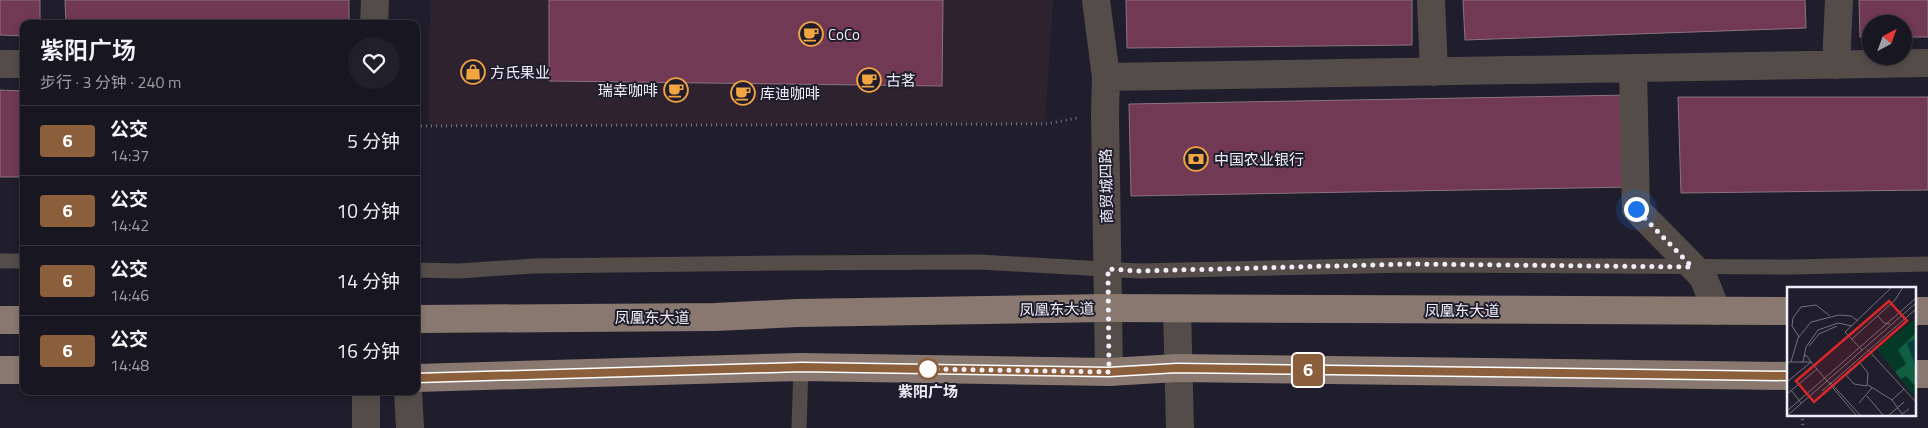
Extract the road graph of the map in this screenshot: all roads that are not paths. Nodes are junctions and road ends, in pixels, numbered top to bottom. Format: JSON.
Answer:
{"nodes":[{"id":1,"x":375,"y":0,"type":"edge"},
{"id":2,"x":1096,"y":0,"type":"edge"},
{"id":3,"x":1431,"y":0,"type":"edge"},
{"id":4,"x":1839,"y":0,"type":"edge"},
{"id":5,"x":374,"y":20,"type":"edge"},
{"id":6,"x":1928,"y":63,"type":"edge"},
{"id":7,"x":0,"y":64,"type":"edge"},
{"id":8,"x":20,"y":64,"type":"edge"},
{"id":9,"x":1836,"y":65,"type":"junction"},
{"id":10,"x":1633,"y":69,"type":"junction"},
{"id":11,"x":1434,"y":72,"type":"junction"},
{"id":12,"x":1106,"y":77,"type":"junction"},
{"id":13,"x":0,"y":261,"type":"edge"},
{"id":14,"x":20,"y":261,"type":"edge"},
{"id":15,"x":1928,"y":264,"type":"edge"},
{"id":16,"x":1692,"y":267,"type":"junction"},
{"id":17,"x":1108,"y":269,"type":"junction"},
{"id":18,"x":420,"y":270,"type":"edge"},
{"id":19,"x":1108,"y":308,"type":"junction"},
{"id":20,"x":1177,"y":309,"type":"junction"},
{"id":21,"x":1716,"y":311,"type":"junction"},
{"id":22,"x":1787,"y":311,"type":"edge"},
{"id":23,"x":420,"y":319,"type":"edge"},
{"id":24,"x":0,"y":320,"type":"edge"},
{"id":25,"x":20,"y":320,"type":"edge"},
{"id":26,"x":802,"y":367,"type":"junction"},
{"id":27,"x":1177,"y":368,"type":"junction"},
{"id":28,"x":0,"y":370,"type":"edge"},
{"id":29,"x":20,"y":370,"type":"edge"},
{"id":30,"x":1109,"y":372,"type":"junction"},
{"id":31,"x":1787,"y":376,"type":"edge"},
{"id":32,"x":420,"y":378,"type":"edge"},
{"id":33,"x":366,"y":395,"type":"edge"},
{"id":34,"x":408,"y":395,"type":"edge"},
{"id":35,"x":366,"y":428,"type":"edge"},
{"id":36,"x":410,"y":428,"type":"edge"},
{"id":37,"x":799,"y":428,"type":"edge"},
{"id":38,"x":1180,"y":428,"type":"edge"}],
"edges":[{"from":1,"to":5,"type":"street"},
{"from":2,"to":12,"type":"street","name":"商贸城四路"},
{"from":3,"to":11,"type":"street"},
{"from":4,"to":9,"type":"street"},
{"from":6,"to":9,"type":"street"},
{"from":7,"to":8,"type":"street"},
{"from":9,"to":10,"type":"street"},
{"from":10,"to":11,"type":"street"},
{"from":10,"to":16,"type":"street"},
{"from":11,"to":12,"type":"street"},
{"from":12,"to":17,"type":"street","name":"商贸城四路"},
{"from":13,"to":14,"type":"lane"},
{"from":15,"to":16,"type":"lane"},
{"from":16,"to":17,"type":"lane"},
{"from":16,"to":21,"type":"street"},
{"from":17,"to":18,"type":"lane"},
{"from":17,"to":19,"type":"street","name":"商贸城四路"},
{"from":19,"to":20,"type":"main road","name":"凤凰东大道"},
{"from":19,"to":23,"type":"main road","name":"凤凰东大道"},
{"from":19,"to":30,"type":"street","name":"商贸城四路"},
{"from":20,"to":21,"type":"main road","name":"凤凰东大道"},
{"from":20,"to":27,"type":"street"},
{"from":21,"to":22,"type":"main road","name":"凤凰东大道"},
{"from":24,"to":25,"type":"main road"},
{"from":26,"to":30,"type":"main road"},
{"from":26,"to":32,"type":"main road"},
{"from":26,"to":37,"type":"lane"},
{"from":27,"to":30,"type":"main road"},
{"from":27,"to":31,"type":"main road"},
{"from":27,"to":38,"type":"street"},
{"from":28,"to":29,"type":"main road"},
{"from":33,"to":35,"type":"street"},
{"from":34,"to":36,"type":"street"}]}
